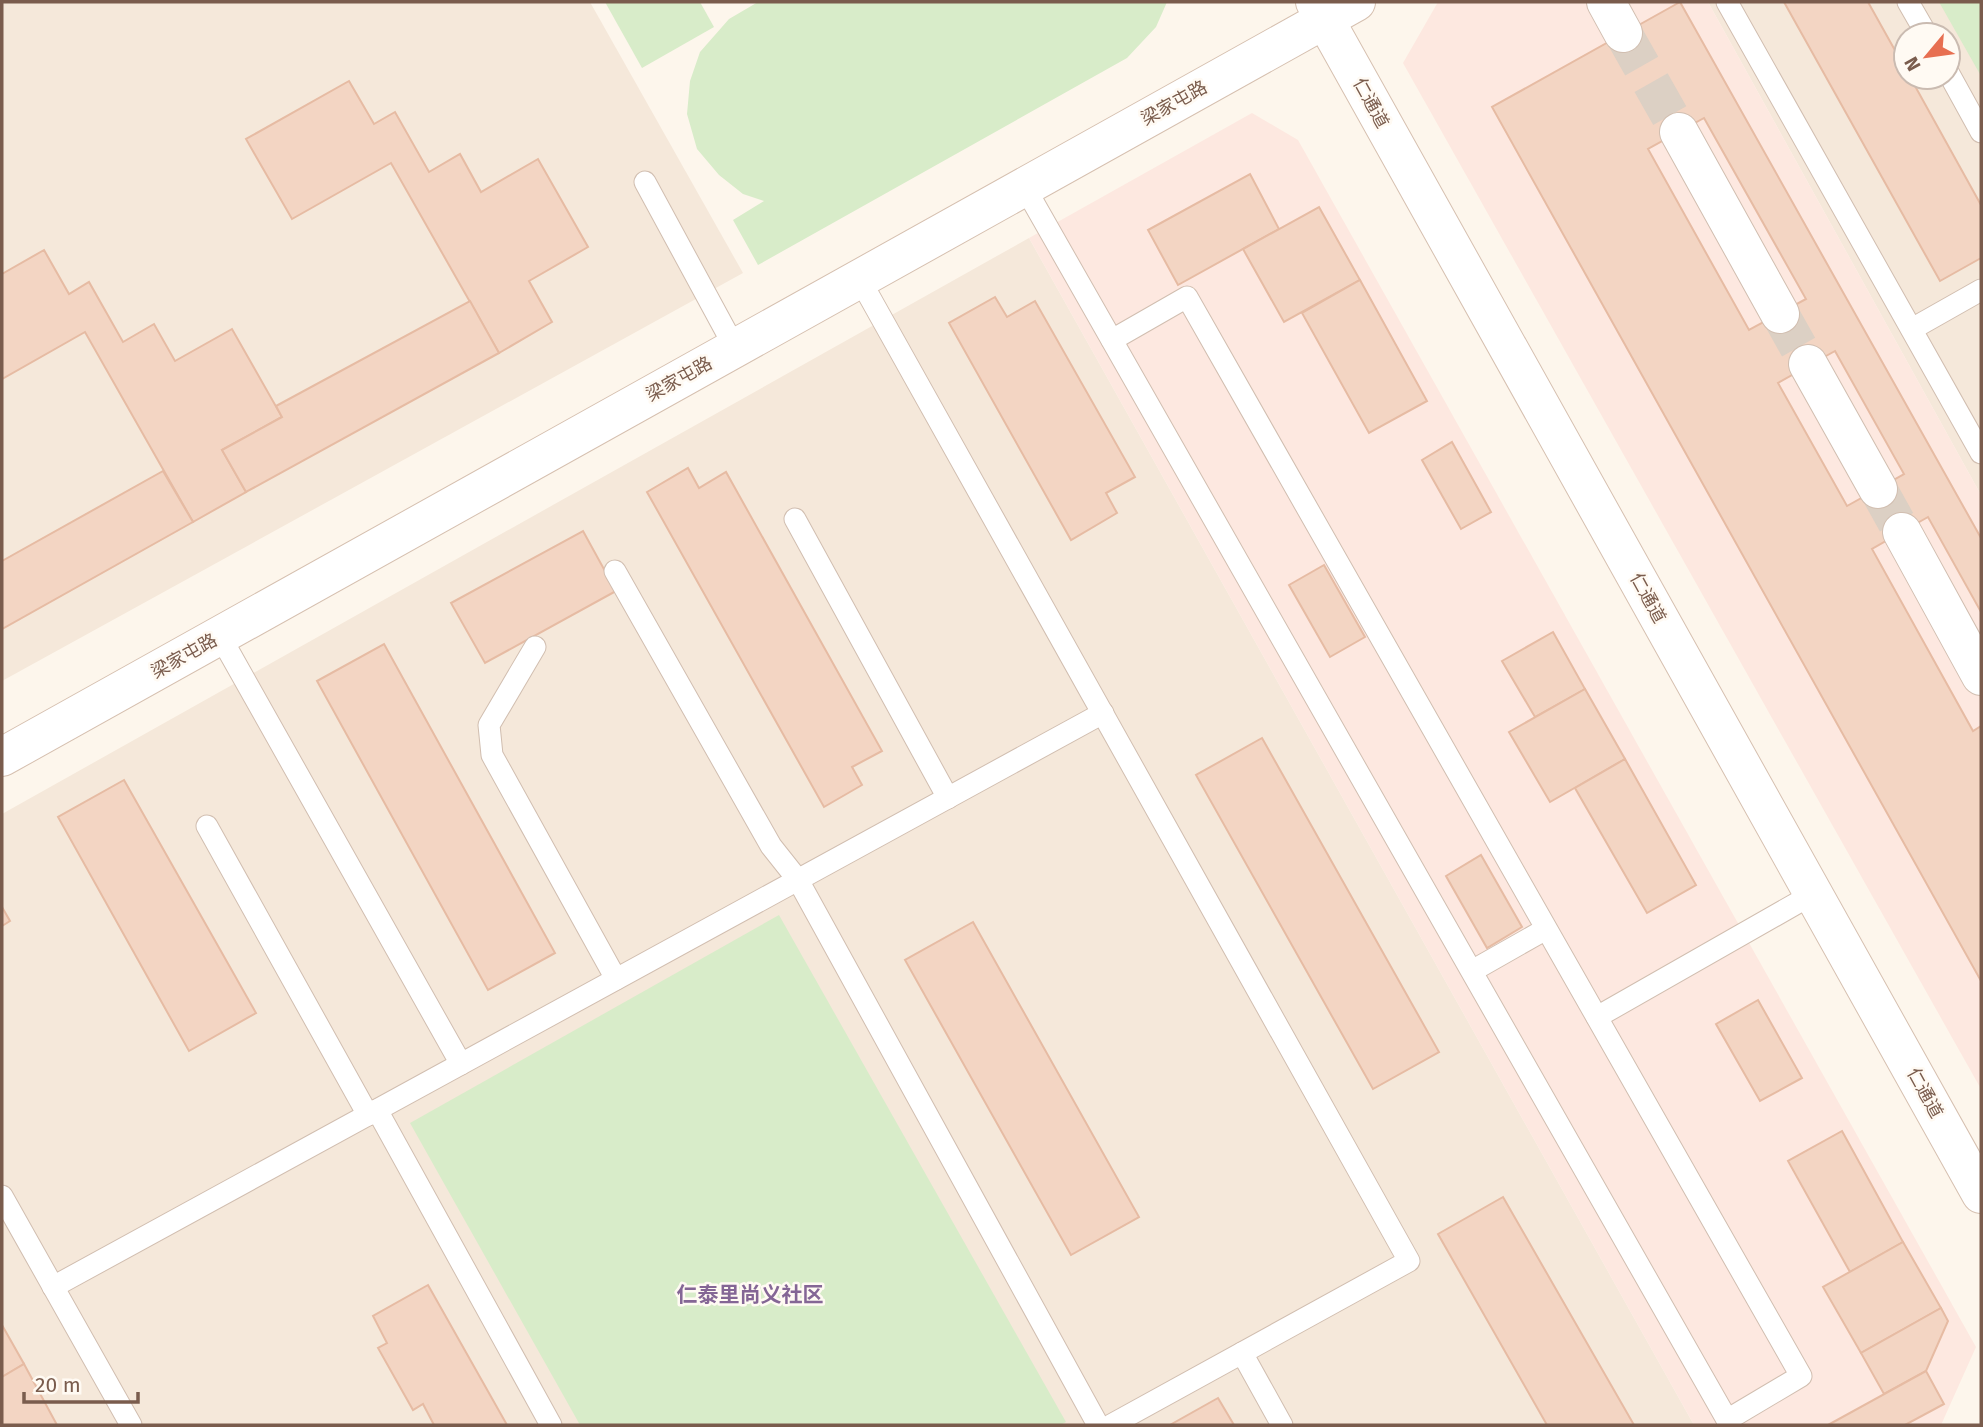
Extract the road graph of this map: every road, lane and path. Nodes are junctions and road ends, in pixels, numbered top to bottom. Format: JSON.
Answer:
{"nodes":[{"id":1,"x":1727,"y":2,"type":"edge"},
{"id":2,"x":1908,"y":2,"type":"edge"},
{"id":3,"x":1332,"y":8,"type":"edge"},
{"id":4,"x":1919,"y":21,"type":"edge"},
{"id":5,"x":1958,"y":91,"type":"edge"},
{"id":6,"x":1679,"y":132,"type":"tunnel mouth"},
{"id":7,"x":1981,"y":132,"type":"edge"},
{"id":8,"x":645,"y":182,"type":"dead end"},
{"id":9,"x":1024,"y":186,"type":"junction"},
{"id":10,"x":859,"y":278,"type":"junction"},
{"id":11,"x":1981,"y":290,"type":"edge"},
{"id":12,"x":1780,"y":314,"type":"tunnel mouth"},
{"id":13,"x":1912,"y":329,"type":"junction"},
{"id":14,"x":1112,"y":340,"type":"junction"},
{"id":15,"x":736,"y":348,"type":"junction"},
{"id":16,"x":1808,"y":365,"type":"tunnel mouth"},
{"id":17,"x":1981,"y":453,"type":"edge"},
{"id":18,"x":1878,"y":489,"type":"tunnel mouth"},
{"id":19,"x":795,"y":519,"type":"dead end"},
{"id":20,"x":1902,"y":533,"type":"tunnel mouth"},
{"id":21,"x":615,"y":571,"type":"dead end"},
{"id":22,"x":220,"y":636,"type":"junction"},
{"id":23,"x":535,"y":647,"type":"dead end"},
{"id":24,"x":1981,"y":676,"type":"edge"},
{"id":25,"x":1103,"y":713,"type":"junction"},
{"id":26,"x":2,"y":757,"type":"edge"},
{"id":27,"x":948,"y":798,"type":"junction"},
{"id":28,"x":207,"y":826,"type":"dead end"},
{"id":29,"x":798,"y":880,"type":"junction"},
{"id":30,"x":1813,"y":894,"type":"junction"},
{"id":31,"x":1546,"y":929,"type":"junction"},
{"id":32,"x":1472,"y":971,"type":"junction"},
{"id":33,"x":616,"y":979,"type":"junction"},
{"id":34,"x":1597,"y":1017,"type":"junction"},
{"id":35,"x":461,"y":1064,"type":"junction"},
{"id":36,"x":373,"y":1112,"type":"junction"},
{"id":37,"x":1981,"y":1194,"type":"edge"},
{"id":38,"x":2,"y":1196,"type":"edge"},
{"id":39,"x":53,"y":1287,"type":"junction"},
{"id":40,"x":1242,"y":1353,"type":"junction"},
{"id":41,"x":1728,"y":1423,"type":"edge"},
{"id":42,"x":131,"y":1425,"type":"edge"},
{"id":43,"x":551,"y":1425,"type":"edge"},
{"id":44,"x":1098,"y":1425,"type":"edge"},
{"id":45,"x":1111,"y":1425,"type":"edge"},
{"id":46,"x":1282,"y":1425,"type":"edge"}],
"edges":[{"from":1,"to":13,"type":"lane"},
{"from":2,"to":4,"type":"lane"},
{"from":3,"to":9,"type":"street","name":"梁家屯路"},
{"from":3,"to":30,"type":"street","name":"仁通道"},
{"from":5,"to":7,"type":"lane"},
{"from":6,"to":12,"type":"street"},
{"from":8,"to":15,"type":"lane"},
{"from":9,"to":10,"type":"street","name":"梁家屯路"},
{"from":9,"to":14,"type":"lane"},
{"from":10,"to":15,"type":"street","name":"梁家屯路"},
{"from":10,"to":25,"type":"lane"},
{"from":11,"to":13,"type":"lane"},
{"from":13,"to":17,"type":"lane"},
{"from":14,"to":31,"type":"lane"},
{"from":14,"to":32,"type":"lane"},
{"from":15,"to":22,"type":"street","name":"梁家屯路"},
{"from":16,"to":18,"type":"street"},
{"from":19,"to":27,"type":"lane"},
{"from":20,"to":24,"type":"street"},
{"from":21,"to":29,"type":"lane"},
{"from":22,"to":26,"type":"street","name":"梁家屯路"},
{"from":22,"to":35,"type":"lane"},
{"from":23,"to":33,"type":"lane"},
{"from":25,"to":27,"type":"lane"},
{"from":25,"to":40,"type":"lane"},
{"from":27,"to":29,"type":"lane"},
{"from":28,"to":36,"type":"lane"},
{"from":29,"to":33,"type":"lane"},
{"from":29,"to":44,"type":"lane"},
{"from":30,"to":34,"type":"lane"},
{"from":30,"to":37,"type":"street","name":"仁通道"},
{"from":31,"to":32,"type":"lane"},
{"from":31,"to":34,"type":"lane"},
{"from":32,"to":41,"type":"lane"},
{"from":33,"to":35,"type":"lane"},
{"from":34,"to":41,"type":"lane"},
{"from":35,"to":36,"type":"lane"},
{"from":36,"to":39,"type":"lane"},
{"from":36,"to":43,"type":"lane"},
{"from":38,"to":39,"type":"lane"},
{"from":39,"to":42,"type":"lane"},
{"from":40,"to":45,"type":"lane"},
{"from":40,"to":46,"type":"lane"}]}
